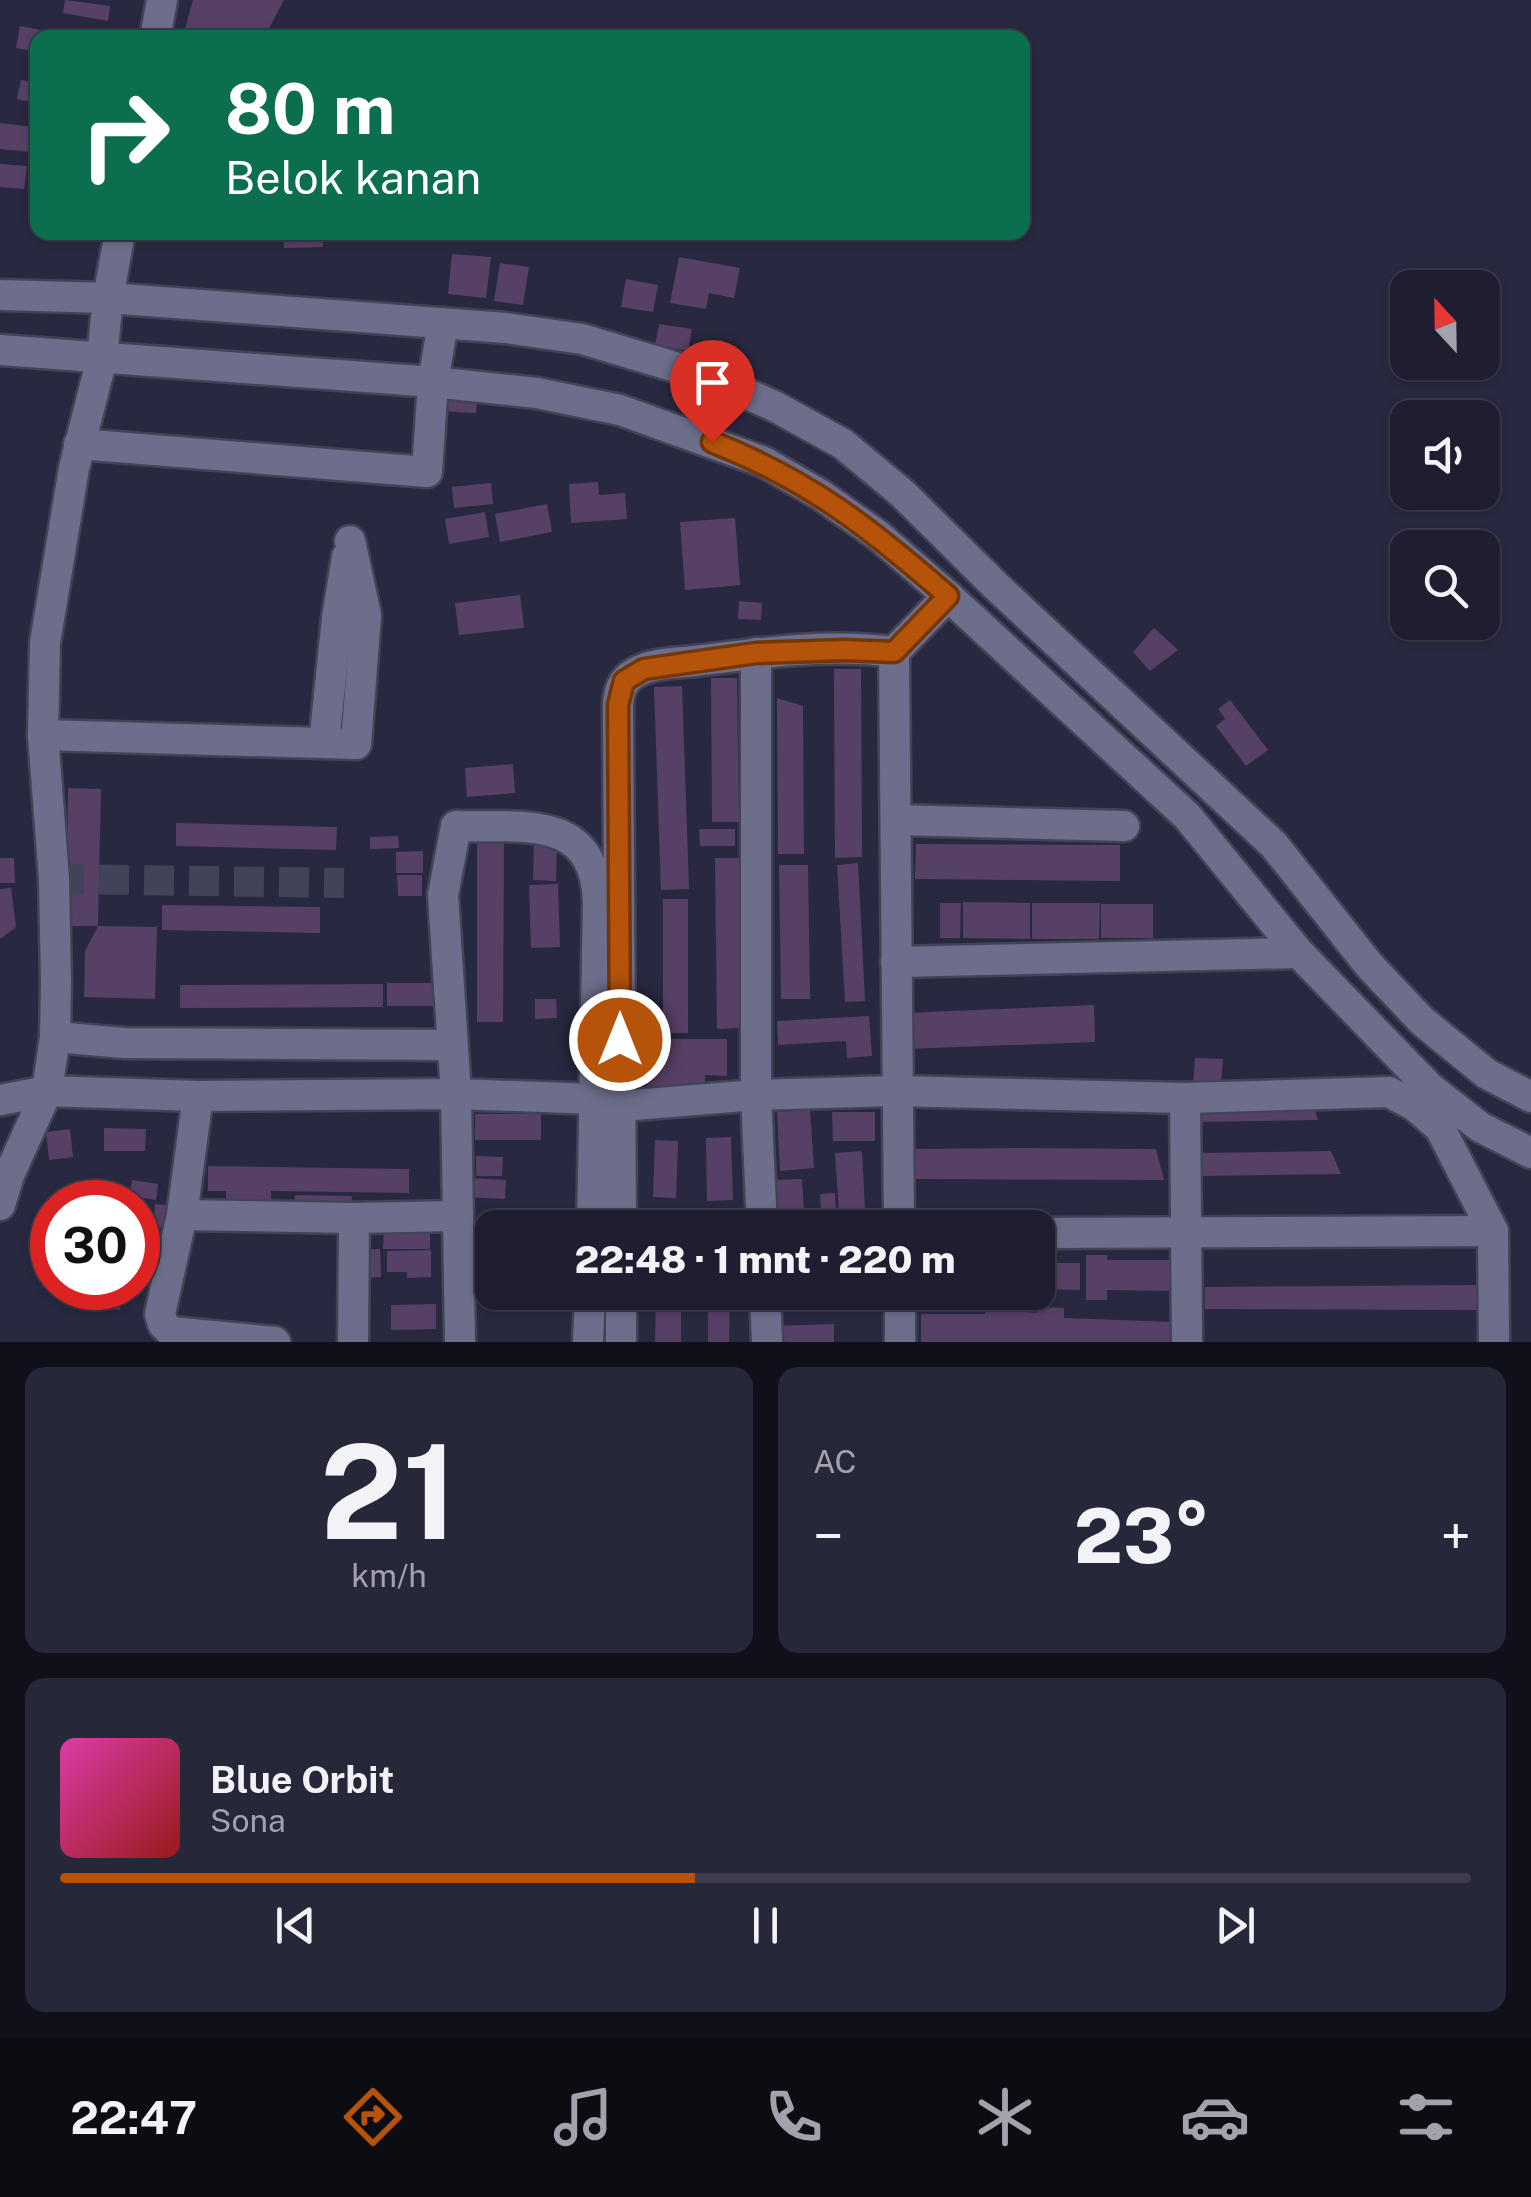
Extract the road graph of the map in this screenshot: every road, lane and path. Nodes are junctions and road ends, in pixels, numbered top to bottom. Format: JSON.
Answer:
{"nodes":[{"id":1,"x":162,"y":0,"type":"edge"},
{"id":2,"x":156,"y":30,"type":"edge"},
{"id":3,"x":119,"y":240,"type":"edge"},
{"id":4,"x":0,"y":294,"type":"edge"},
{"id":5,"x":106,"y":328,"type":"junction"},
{"id":6,"x":0,"y":350,"type":"edge"},
{"id":7,"x":438,"y":354,"type":"junction"},
{"id":8,"x":79,"y":444,"type":"junction"},
{"id":9,"x":948,"y":596,"type":"junction"},
{"id":10,"x":894,"y":652,"type":"junction"},
{"id":11,"x":756,"y":653,"type":"junction"},
{"id":12,"x":43,"y":735,"type":"junction"},
{"id":13,"x":324,"y":742,"type":"junction"},
{"id":14,"x":897,"y":820,"type":"junction"},
{"id":15,"x":1124,"y":826,"type":"dead end"},
{"id":16,"x":1299,"y":954,"type":"junction"},
{"id":17,"x":896,"y":962,"type":"junction"},
{"id":18,"x":55,"y":1037,"type":"junction"},
{"id":19,"x":124,"y":1043,"type":"junction"},
{"id":20,"x":452,"y":1045,"type":"junction"},
{"id":21,"x":896,"y":1090,"type":"junction"},
{"id":22,"x":46,"y":1091,"type":"junction"},
{"id":23,"x":161,"y":1094,"type":"junction"},
{"id":24,"x":456,"y":1094,"type":"junction"},
{"id":25,"x":198,"y":1096,"type":"junction"},
{"id":26,"x":756,"y":1096,"type":"junction"},
{"id":27,"x":1531,"y":1097,"type":"edge"},
{"id":28,"x":1185,"y":1098,"type":"junction"},
{"id":29,"x":0,"y":1100,"type":"edge"},
{"id":30,"x":609,"y":1102,"type":"junction"},
{"id":31,"x":1531,"y":1153,"type":"edge"},
{"id":32,"x":0,"y":1205,"type":"edge"},
{"id":33,"x":594,"y":1210,"type":"edge"},
{"id":34,"x":620,"y":1210,"type":"edge"},
{"id":35,"x":761,"y":1210,"type":"edge"},
{"id":36,"x":899,"y":1210,"type":"edge"},
{"id":37,"x":182,"y":1215,"type":"junction"},
{"id":38,"x":456,"y":1216,"type":"junction"},
{"id":39,"x":354,"y":1218,"type":"junction"},
{"id":40,"x":1493,"y":1231,"type":"junction"},
{"id":41,"x":1055,"y":1234,"type":"edge"},
{"id":42,"x":1186,"y":1234,"type":"junction"},
{"id":43,"x":589,"y":1310,"type":"edge"},
{"id":44,"x":621,"y":1310,"type":"edge"},
{"id":45,"x":765,"y":1310,"type":"edge"},
{"id":46,"x":900,"y":1310,"type":"edge"},
{"id":47,"x":275,"y":1342,"type":"edge"},
{"id":48,"x":353,"y":1342,"type":"edge"},
{"id":49,"x":460,"y":1342,"type":"edge"},
{"id":50,"x":588,"y":1342,"type":"edge"},
{"id":51,"x":621,"y":1342,"type":"edge"},
{"id":52,"x":767,"y":1342,"type":"edge"},
{"id":53,"x":900,"y":1342,"type":"edge"},
{"id":54,"x":1187,"y":1342,"type":"edge"},
{"id":55,"x":1494,"y":1342,"type":"edge"}],
"edges":[{"from":1,"to":2,"type":"street"},
{"from":3,"to":5,"type":"street"},
{"from":4,"to":5,"type":"street"},
{"from":5,"to":6,"type":"street"},
{"from":5,"to":7,"type":"street"},
{"from":5,"to":7,"type":"street"},
{"from":5,"to":8,"type":"street"},
{"from":7,"to":8,"type":"street"},
{"from":7,"to":9,"type":"street"},
{"from":7,"to":27,"type":"street"},
{"from":8,"to":12,"type":"street"},
{"from":9,"to":10,"type":"street"},
{"from":9,"to":16,"type":"street"},
{"from":10,"to":11,"type":"street"},
{"from":10,"to":14,"type":"street"},
{"from":11,"to":26,"type":"street"},
{"from":11,"to":30,"type":"street"},
{"from":12,"to":13,"type":"street"},
{"from":12,"to":18,"type":"street"},
{"from":13,"to":13,"type":"street"},
{"from":14,"to":15,"type":"street"},
{"from":14,"to":17,"type":"street"},
{"from":16,"to":17,"type":"street"},
{"from":16,"to":31,"type":"street"},
{"from":17,"to":21,"type":"street"},
{"from":18,"to":19,"type":"street"},
{"from":18,"to":22,"type":"street"},
{"from":19,"to":20,"type":"street"},
{"from":19,"to":23,"type":"street"},
{"from":20,"to":24,"type":"street"},
{"from":20,"to":30,"type":"street"},
{"from":21,"to":26,"type":"street"},
{"from":21,"to":28,"type":"street"},
{"from":21,"to":36,"type":"street"},
{"from":22,"to":23,"type":"street"},
{"from":22,"to":29,"type":"street"},
{"from":22,"to":32,"type":"street"},
{"from":23,"to":25,"type":"street"},
{"from":24,"to":25,"type":"street"},
{"from":24,"to":30,"type":"street"},
{"from":24,"to":38,"type":"street"},
{"from":25,"to":37,"type":"street"},
{"from":26,"to":30,"type":"street"},
{"from":26,"to":35,"type":"street"},
{"from":28,"to":40,"type":"street"},
{"from":28,"to":42,"type":"street"},
{"from":30,"to":33,"type":"street"},
{"from":30,"to":34,"type":"street"},
{"from":37,"to":39,"type":"street"},
{"from":37,"to":47,"type":"street"},
{"from":38,"to":39,"type":"street"},
{"from":38,"to":49,"type":"street"},
{"from":39,"to":48,"type":"street"},
{"from":40,"to":42,"type":"street"},
{"from":40,"to":55,"type":"street"},
{"from":41,"to":42,"type":"street"},
{"from":42,"to":54,"type":"street"},
{"from":43,"to":50,"type":"street"},
{"from":44,"to":51,"type":"street"},
{"from":45,"to":52,"type":"street"},
{"from":46,"to":53,"type":"street"}]}
